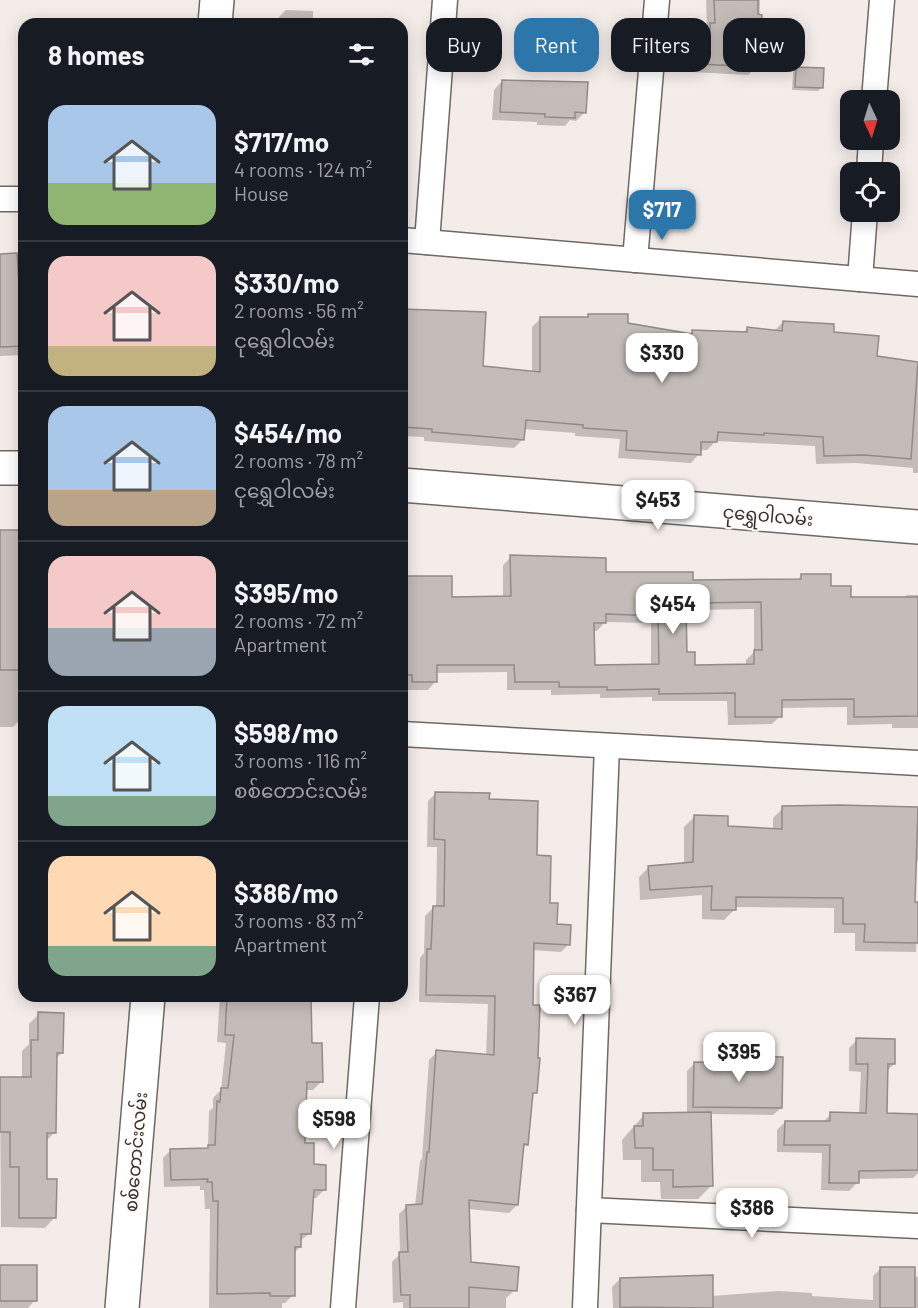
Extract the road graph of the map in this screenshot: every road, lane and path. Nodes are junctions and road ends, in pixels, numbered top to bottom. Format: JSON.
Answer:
{"nodes":[{"id":1,"x":217,"y":0,"type":"edge"},
{"id":2,"x":445,"y":0,"type":"edge"},
{"id":3,"x":657,"y":0,"type":"edge"},
{"id":4,"x":882,"y":0,"type":"edge"},
{"id":5,"x":216,"y":18,"type":"edge"},
{"id":6,"x":875,"y":90,"type":"edge"},
{"id":7,"x":18,"y":199,"type":"edge"},
{"id":8,"x":0,"y":200,"type":"edge"},
{"id":9,"x":865,"y":222,"type":"edge"},
{"id":10,"x":408,"y":240,"type":"edge"},
{"id":11,"x":427,"y":242,"type":"junction"},
{"id":12,"x":635,"y":260,"type":"junction"},
{"id":13,"x":860,"y":279,"type":"junction"},
{"id":14,"x":918,"y":284,"type":"edge"},
{"id":15,"x":0,"y":468,"type":"edge"},
{"id":16,"x":18,"y":468,"type":"edge"},
{"id":17,"x":408,"y":485,"type":"edge"},
{"id":18,"x":918,"y":527,"type":"edge"},
{"id":19,"x":408,"y":734,"type":"edge"},
{"id":20,"x":607,"y":746,"type":"junction"},
{"id":21,"x":918,"y":763,"type":"edge"},
{"id":22,"x":148,"y":1002,"type":"edge"},
{"id":23,"x":367,"y":1002,"type":"edge"},
{"id":24,"x":589,"y":1210,"type":"junction"},
{"id":25,"x":918,"y":1226,"type":"edge"},
{"id":26,"x":122,"y":1308,"type":"edge"},
{"id":27,"x":343,"y":1308,"type":"edge"},
{"id":28,"x":585,"y":1308,"type":"edge"}],
"edges":[{"from":1,"to":5,"type":"street"},
{"from":2,"to":11,"type":"street"},
{"from":3,"to":12,"type":"street"},
{"from":4,"to":6,"type":"street"},
{"from":7,"to":8,"type":"street"},
{"from":9,"to":13,"type":"street"},
{"from":10,"to":11,"type":"street"},
{"from":11,"to":12,"type":"street"},
{"from":12,"to":13,"type":"street"},
{"from":13,"to":14,"type":"street"},
{"from":15,"to":16,"type":"street"},
{"from":17,"to":18,"type":"street","name":"ငုရွှေဝါလမ်း"},
{"from":19,"to":20,"type":"street"},
{"from":20,"to":21,"type":"street"},
{"from":20,"to":24,"type":"street"},
{"from":22,"to":26,"type":"street","name":"စစ်တောင်းလမ်း"},
{"from":23,"to":27,"type":"street"},
{"from":24,"to":25,"type":"street"},
{"from":24,"to":28,"type":"street"}]}
